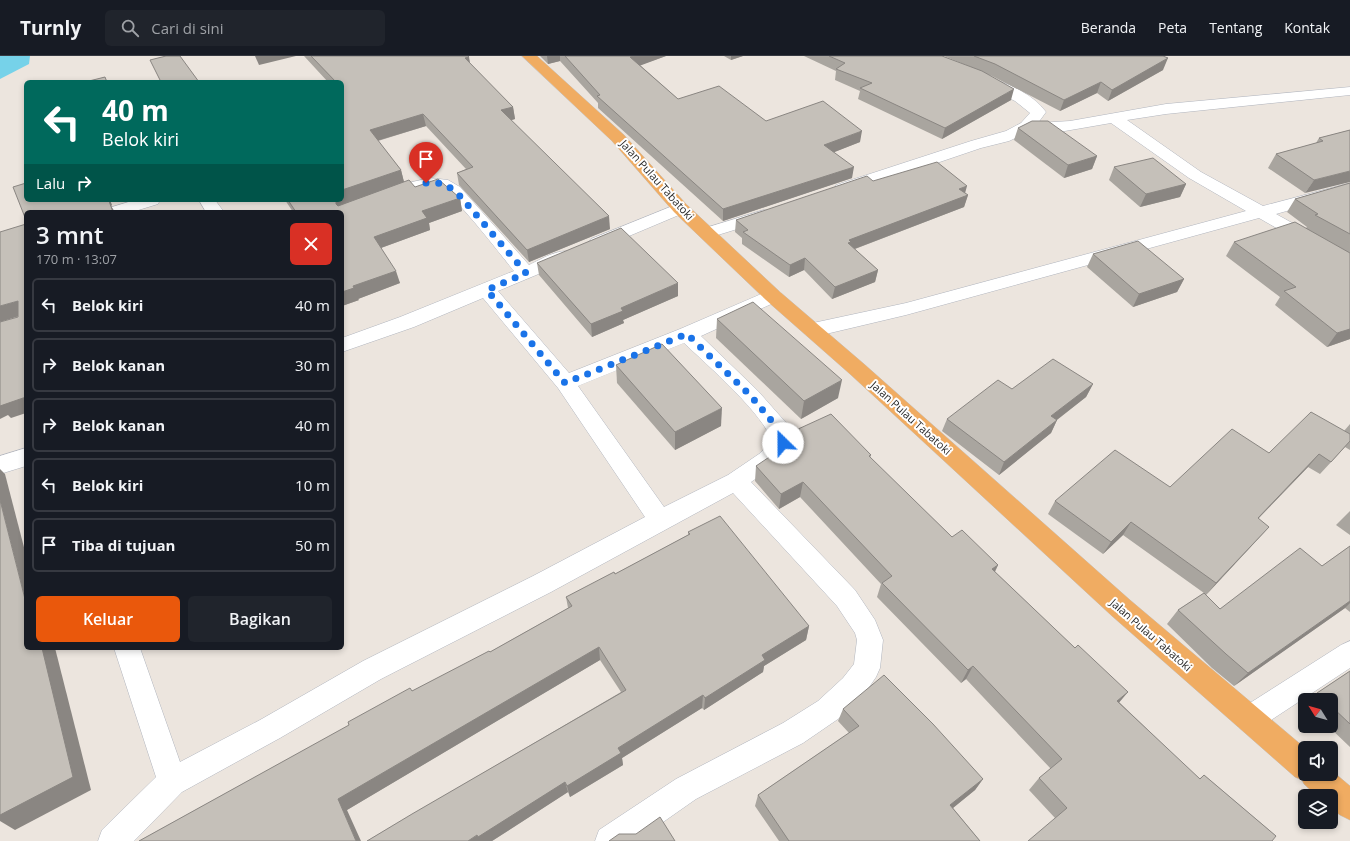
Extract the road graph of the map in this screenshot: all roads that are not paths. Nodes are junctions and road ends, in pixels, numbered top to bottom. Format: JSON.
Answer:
{"nodes":[{"id":1,"x":528,"y":56,"type":"edge"},
{"id":2,"x":970,"y":74,"type":"edge"},
{"id":3,"x":1350,"y":91,"type":"edge"},
{"id":4,"x":1114,"y":118,"type":"junction"},
{"id":5,"x":1026,"y":127,"type":"junction"},
{"id":6,"x":1350,"y":188,"type":"edge"},
{"id":7,"x":826,"y":194,"type":"edge"},
{"id":8,"x":146,"y":202,"type":"edge"},
{"id":9,"x":680,"y":208,"type":"junction"},
{"id":10,"x":780,"y":209,"type":"edge"},
{"id":11,"x":121,"y":210,"type":"edge"},
{"id":12,"x":344,"y":211,"type":"edge"},
{"id":13,"x":1260,"y":212,"type":"junction"},
{"id":14,"x":708,"y":233,"type":"junction"},
{"id":15,"x":1350,"y":263,"type":"edge"},
{"id":16,"x":526,"y":273,"type":"junction"},
{"id":17,"x":487,"y":290,"type":"junction"},
{"id":18,"x":773,"y":296,"type":"junction"},
{"id":19,"x":813,"y":330,"type":"junction"},
{"id":20,"x":687,"y":334,"type":"junction"},
{"id":21,"x":344,"y":344,"type":"edge"},
{"id":22,"x":565,"y":383,"type":"junction"},
{"id":23,"x":24,"y":458,"type":"edge"},
{"id":24,"x":0,"y":465,"type":"edge"},
{"id":25,"x":736,"y":481,"type":"junction"},
{"id":26,"x":660,"y":520,"type":"junction"},
{"id":27,"x":128,"y":650,"type":"edge"},
{"id":28,"x":1350,"y":653,"type":"edge"},
{"id":29,"x":1249,"y":719,"type":"junction"},
{"id":30,"x":1298,"y":761,"type":"edge"},
{"id":31,"x":1322,"y":781,"type":"edge"},
{"id":32,"x":172,"y":782,"type":"junction"},
{"id":33,"x":1350,"y":805,"type":"edge"},
{"id":34,"x":113,"y":841,"type":"edge"},
{"id":35,"x":610,"y":841,"type":"edge"}],
"edges":[{"from":1,"to":9,"type":"highway","name":"Jalan Pulau Tabatoki"},
{"from":2,"to":5,"type":"street"},
{"from":3,"to":4,"type":"street"},
{"from":4,"to":5,"type":"street"},
{"from":4,"to":13,"type":"street"},
{"from":5,"to":7,"type":"street"},
{"from":6,"to":13,"type":"street"},
{"from":8,"to":11,"type":"street"},
{"from":9,"to":14,"type":"highway","name":"Jalan Pulau Tabatoki"},
{"from":9,"to":16,"type":"street"},
{"from":10,"to":14,"type":"street"},
{"from":12,"to":16,"type":"street"},
{"from":13,"to":15,"type":"street"},
{"from":13,"to":19,"type":"street"},
{"from":14,"to":18,"type":"highway","name":"Jalan Pulau Tabatoki"},
{"from":16,"to":17,"type":"street"},
{"from":17,"to":21,"type":"street"},
{"from":17,"to":22,"type":"street"},
{"from":18,"to":19,"type":"highway","name":"Jalan Pulau Tabatoki"},
{"from":18,"to":20,"type":"street"},
{"from":19,"to":29,"type":"highway","name":"Jalan Pulau Tabatoki"},
{"from":20,"to":22,"type":"street"},
{"from":20,"to":25,"type":"street"},
{"from":22,"to":26,"type":"street"},
{"from":23,"to":24,"type":"street"},
{"from":25,"to":26,"type":"street"},
{"from":25,"to":35,"type":"street"},
{"from":26,"to":32,"type":"street"},
{"from":27,"to":32,"type":"street"},
{"from":28,"to":29,"type":"street"},
{"from":29,"to":30,"type":"highway","name":"Jalan Pulau Tabatoki"},
{"from":31,"to":33,"type":"highway"},
{"from":32,"to":34,"type":"street"}]}
